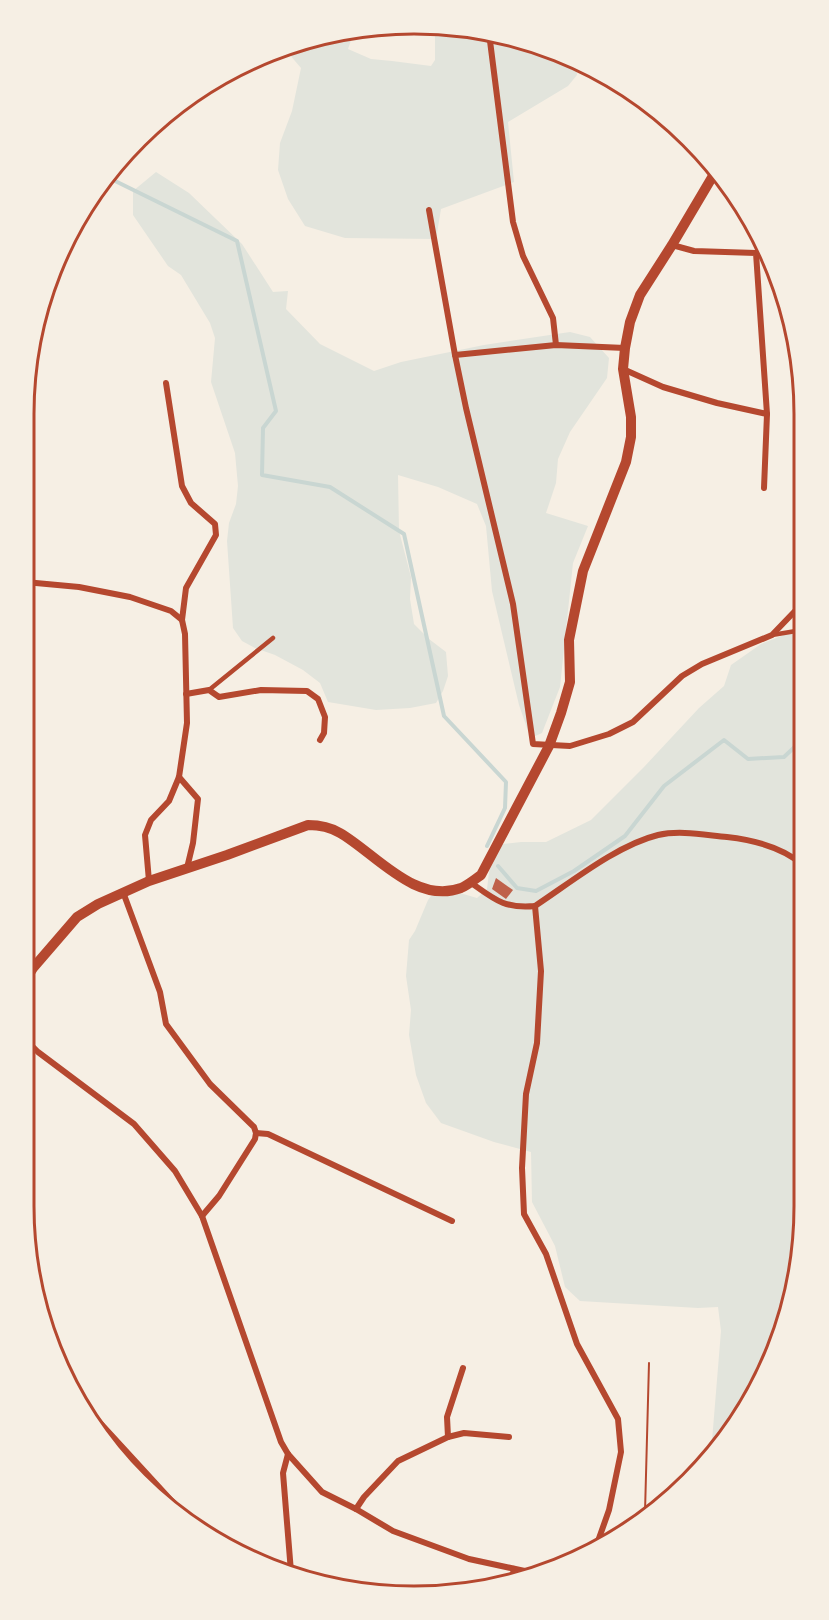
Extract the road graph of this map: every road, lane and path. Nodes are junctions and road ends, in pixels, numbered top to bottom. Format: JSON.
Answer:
{"nodes":[{"id":1,"x":490,"y":42,"type":"edge"},
{"id":2,"x":712,"y":178,"type":"edge"},
{"id":3,"x":429,"y":210,"type":"dead end"},
{"id":4,"x":672,"y":245,"type":"junction"},
{"id":5,"x":556,"y":345,"type":"junction"},
{"id":6,"x":625,"y":348,"type":"junction"},
{"id":7,"x":455,"y":355,"type":"junction"},
{"id":8,"x":623,"y":369,"type":"junction"},
{"id":9,"x":166,"y":383,"type":"dead end"},
{"id":10,"x":767,"y":414,"type":"junction"},
{"id":11,"x":764,"y":488,"type":"dead end"},
{"id":12,"x":34,"y":583,"type":"edge"},
{"id":13,"x":794,"y":612,"type":"edge"},
{"id":14,"x":182,"y":620,"type":"junction"},
{"id":15,"x":794,"y":631,"type":"edge"},
{"id":16,"x":772,"y":635,"type":"junction"},
{"id":17,"x":273,"y":638,"type":"dead end"},
{"id":18,"x":209,"y":690,"type":"junction"},
{"id":19,"x":186,"y":694,"type":"junction"},
{"id":20,"x":320,"y":740,"type":"dead end"},
{"id":21,"x":549,"y":746,"type":"junction"},
{"id":22,"x":179,"y":777,"type":"junction"},
{"id":23,"x":794,"y":858,"type":"edge"},
{"id":24,"x":187,"y":868,"type":"junction"},
{"id":25,"x":149,"y":881,"type":"junction"},
{"id":26,"x":470,"y":882,"type":"junction"},
{"id":27,"x":123,"y":892,"type":"junction"},
{"id":28,"x":535,"y":906,"type":"junction"},
{"id":29,"x":34,"y":960,"type":"edge"},
{"id":30,"x":34,"y":1047,"type":"edge"},
{"id":31,"x":256,"y":1132,"type":"junction"},
{"id":32,"x":202,"y":1216,"type":"junction"},
{"id":33,"x":452,"y":1221,"type":"dead end"},
{"id":34,"x":649,"y":1363,"type":"dead end"},
{"id":35,"x":463,"y":1368,"type":"dead end"},
{"id":36,"x":448,"y":1437,"type":"junction"},
{"id":37,"x":509,"y":1437,"type":"dead end"},
{"id":38,"x":288,"y":1454,"type":"junction"},
{"id":39,"x":645,"y":1508,"type":"edge"},
{"id":40,"x":356,"y":1509,"type":"junction"},
{"id":41,"x":599,"y":1537,"type":"edge"},
{"id":42,"x":290,"y":1564,"type":"edge"},
{"id":43,"x":514,"y":1568,"type":"junction"},
{"id":44,"x":522,"y":1570,"type":"edge"},
{"id":45,"x":512,"y":1573,"type":"edge"}],
"edges":[{"from":1,"to":5,"type":"street"},
{"from":2,"to":4,"type":"street"},
{"from":3,"to":7,"type":"street"},
{"from":4,"to":6,"type":"street"},
{"from":4,"to":10,"type":"street"},
{"from":5,"to":6,"type":"street"},
{"from":5,"to":7,"type":"street"},
{"from":6,"to":8,"type":"street"},
{"from":7,"to":21,"type":"street"},
{"from":8,"to":10,"type":"street"},
{"from":8,"to":21,"type":"street"},
{"from":9,"to":14,"type":"street"},
{"from":10,"to":11,"type":"street"},
{"from":12,"to":14,"type":"street"},
{"from":13,"to":16,"type":"street"},
{"from":14,"to":19,"type":"street"},
{"from":15,"to":16,"type":"lane"},
{"from":16,"to":21,"type":"street"},
{"from":17,"to":18,"type":"lane"},
{"from":18,"to":19,"type":"street"},
{"from":18,"to":20,"type":"street"},
{"from":19,"to":22,"type":"street"},
{"from":21,"to":26,"type":"street"},
{"from":22,"to":24,"type":"street"},
{"from":22,"to":25,"type":"street"},
{"from":23,"to":28,"type":"street"},
{"from":24,"to":25,"type":"street"},
{"from":24,"to":26,"type":"street"},
{"from":25,"to":27,"type":"street"},
{"from":26,"to":28,"type":"street"},
{"from":27,"to":29,"type":"street"},
{"from":27,"to":31,"type":"street"},
{"from":28,"to":41,"type":"street"},
{"from":30,"to":32,"type":"street"},
{"from":31,"to":32,"type":"street"},
{"from":31,"to":33,"type":"street"},
{"from":32,"to":38,"type":"street"},
{"from":34,"to":39,"type":"path"},
{"from":35,"to":36,"type":"street"},
{"from":36,"to":37,"type":"street"},
{"from":36,"to":40,"type":"street"},
{"from":38,"to":40,"type":"street"},
{"from":38,"to":42,"type":"street"},
{"from":40,"to":43,"type":"street"},
{"from":43,"to":44,"type":"street"},
{"from":43,"to":45,"type":"lane"}]}
